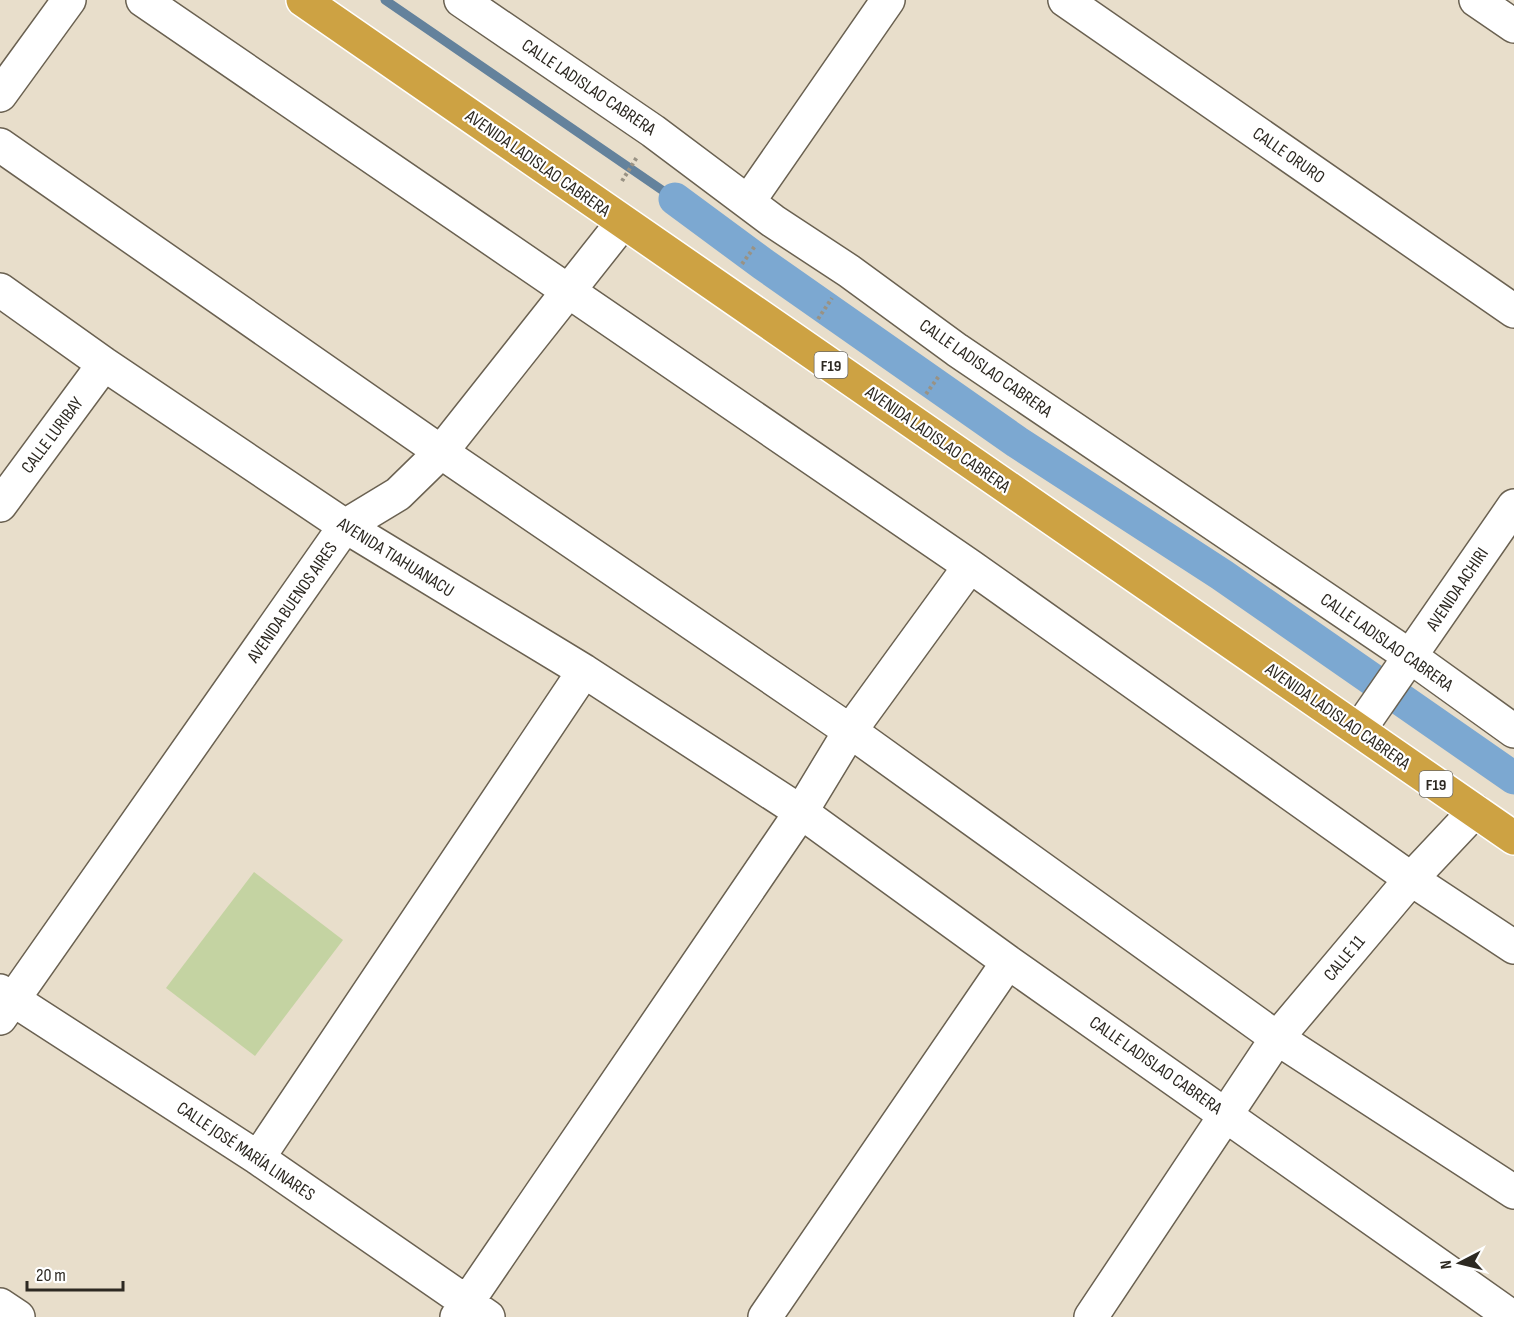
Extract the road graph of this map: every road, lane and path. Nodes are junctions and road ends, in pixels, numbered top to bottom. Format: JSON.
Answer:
{"nodes":[{"id":1,"x":69,"y":0,"type":"edge"},
{"id":2,"x":143,"y":0,"type":"edge"},
{"id":3,"x":303,"y":0,"type":"edge"},
{"id":4,"x":461,"y":0,"type":"edge"},
{"id":5,"x":888,"y":0,"type":"edge"},
{"id":6,"x":1065,"y":0,"type":"edge"},
{"id":7,"x":1476,"y":0,"type":"edge"},
{"id":8,"x":1514,"y":26,"type":"edge"},
{"id":9,"x":0,"y":95,"type":"edge"},
{"id":10,"x":0,"y":145,"type":"edge"},
{"id":11,"x":641,"y":151,"type":"dead end"},
{"id":12,"x":622,"y":182,"type":"dead end"},
{"id":13,"x":748,"y":202,"type":"junction"},
{"id":14,"x":623,"y":222,"type":"junction"},
{"id":15,"x":762,"y":237,"type":"dead end"},
{"id":16,"x":736,"y":272,"type":"dead end"},
{"id":17,"x":0,"y":290,"type":"edge"},
{"id":18,"x":569,"y":291,"type":"junction"},
{"id":19,"x":1514,"y":311,"type":"edge"},
{"id":20,"x":104,"y":364,"type":"junction"},
{"id":21,"x":441,"y":452,"type":"junction"},
{"id":22,"x":0,"y":505,"type":"edge"},
{"id":23,"x":1514,"y":506,"type":"edge"},
{"id":24,"x":345,"y":526,"type":"junction"},
{"id":25,"x":970,"y":566,"type":"junction"},
{"id":26,"x":1407,"y":663,"type":"junction"},
{"id":27,"x":584,"y":671,"type":"junction"},
{"id":28,"x":1366,"y":721,"type":"junction"},
{"id":29,"x":850,"y":731,"type":"junction"},
{"id":30,"x":1514,"y":731,"type":"edge"},
{"id":31,"x":1475,"y":811,"type":"junction"},
{"id":32,"x":801,"y":812,"type":"junction"},
{"id":33,"x":1514,"y":838,"type":"edge"},
{"id":34,"x":1411,"y":879,"type":"junction"},
{"id":35,"x":1514,"y":947,"type":"edge"},
{"id":36,"x":1008,"y":962,"type":"junction"},
{"id":37,"x":4,"y":1003,"type":"edge"},
{"id":38,"x":1277,"y":1038,"type":"junction"},
{"id":39,"x":1227,"y":1115,"type":"junction"},
{"id":40,"x":258,"y":1158,"type":"junction"},
{"id":41,"x":1514,"y":1192,"type":"edge"},
{"id":42,"x":0,"y":1305,"type":"edge"},
{"id":43,"x":471,"y":1312,"type":"edge"},
{"id":44,"x":18,"y":1317,"type":"edge"},
{"id":45,"x":765,"y":1317,"type":"edge"},
{"id":46,"x":1091,"y":1317,"type":"edge"},
{"id":47,"x":1512,"y":1317,"type":"edge"}],
"edges":[{"from":1,"to":9,"type":"street"},
{"from":2,"to":18,"type":"street"},
{"from":3,"to":14,"type":"highway","name":"AVENIDA LADISLAO CABRERA","number":"F19"},
{"from":4,"to":13,"type":"street","name":"CALLE LADISLAO CABRERA"},
{"from":5,"to":13,"type":"street"},
{"from":6,"to":19,"type":"street","name":"CALLE ORURO"},
{"from":7,"to":8,"type":"street"},
{"from":10,"to":21,"type":"street"},
{"from":11,"to":12,"type":"path"},
{"from":13,"to":26,"type":"street","name":"CALLE LADISLAO CABRERA"},
{"from":14,"to":18,"type":"street","name":"AVENIDA BUENOS AIRES"},
{"from":14,"to":28,"type":"highway","name":"AVENIDA LADISLAO CABRERA","number":"F19"},
{"from":15,"to":16,"type":"path"},
{"from":17,"to":20,"type":"street","name":"AVENIDA TIAHUANACU"},
{"from":18,"to":21,"type":"street","name":"AVENIDA BUENOS AIRES"},
{"from":18,"to":25,"type":"street"},
{"from":20,"to":22,"type":"street","name":"CALLE LURIBAY"},
{"from":20,"to":24,"type":"street","name":"AVENIDA TIAHUANACU"},
{"from":21,"to":24,"type":"street","name":"AVENIDA BUENOS AIRES"},
{"from":21,"to":29,"type":"street"},
{"from":23,"to":26,"type":"street","name":"AVENIDA ACHIRI"},
{"from":24,"to":27,"type":"street","name":"AVENIDA TIAHUANACU"},
{"from":24,"to":37,"type":"street","name":"AVENIDA BUENOS AIRES"},
{"from":25,"to":29,"type":"street"},
{"from":25,"to":34,"type":"street"},
{"from":26,"to":28,"type":"street","name":"AVENIDA ACHIRI"},
{"from":26,"to":30,"type":"street","name":"CALLE LADISLAO CABRERA"},
{"from":27,"to":32,"type":"street","name":"AVENIDA TIAHUANACU"},
{"from":27,"to":40,"type":"street"},
{"from":28,"to":31,"type":"highway","name":"AVENIDA LADISLAO CABRERA","number":"F19"},
{"from":29,"to":32,"type":"street"},
{"from":29,"to":38,"type":"street"},
{"from":31,"to":33,"type":"highway","name":"AVENIDA LADISLAO CABRERA","number":"F19"},
{"from":31,"to":34,"type":"street","name":"CALLE 11"},
{"from":32,"to":36,"type":"street","name":"CALLE LADISLAO CABRERA"},
{"from":32,"to":43,"type":"street"},
{"from":34,"to":35,"type":"street"},
{"from":34,"to":38,"type":"street","name":"CALLE 11"},
{"from":36,"to":39,"type":"street","name":"CALLE LADISLAO CABRERA"},
{"from":36,"to":45,"type":"street"},
{"from":37,"to":40,"type":"street","name":"CALLE JOSÉ MARÍA LINARES"},
{"from":38,"to":39,"type":"street","name":"CALLE 11"},
{"from":38,"to":41,"type":"street"},
{"from":39,"to":46,"type":"street","name":"CALLE 11"},
{"from":39,"to":47,"type":"street","name":"CALLE LADISLAO CABRERA"},
{"from":40,"to":43,"type":"street","name":"CALLE JOSÉ MARÍA LINARES"},
{"from":42,"to":44,"type":"street"}]}
